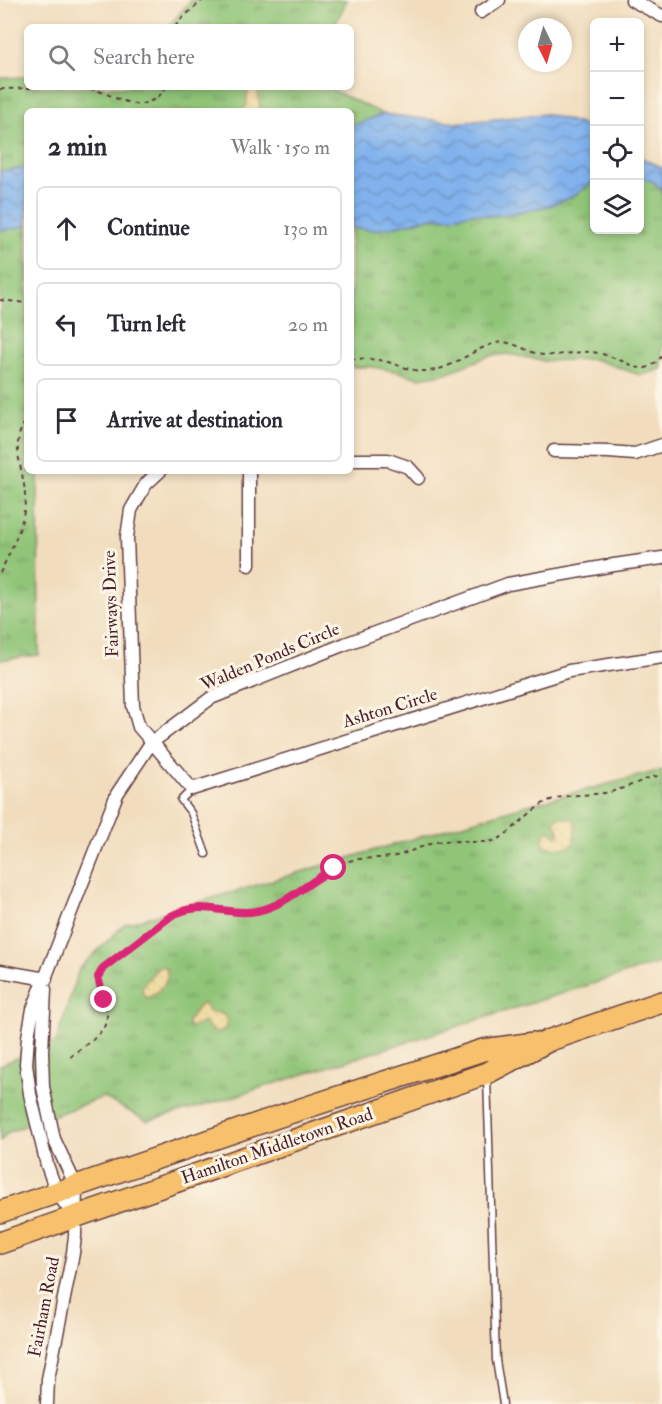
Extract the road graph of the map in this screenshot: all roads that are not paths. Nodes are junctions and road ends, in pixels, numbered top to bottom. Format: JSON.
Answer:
{"nodes":[{"id":1,"x":499,"y":0,"type":"edge"},
{"id":2,"x":632,"y":0,"type":"edge"},
{"id":3,"x":481,"y":12,"type":"dead end"},
{"id":4,"x":662,"y":16,"type":"edge"},
{"id":5,"x":662,"y":445,"type":"edge"},
{"id":6,"x":554,"y":451,"type":"dead end"},
{"id":7,"x":354,"y":460,"type":"edge"},
{"id":8,"x":157,"y":474,"type":"edge"},
{"id":9,"x":249,"y":474,"type":"edge"},
{"id":10,"x":418,"y":478,"type":"dead end"},
{"id":11,"x":662,"y":558,"type":"edge"},
{"id":12,"x":249,"y":565,"type":"dead end"},
{"id":13,"x":662,"y":657,"type":"edge"},
{"id":14,"x":151,"y":742,"type":"junction"},
{"id":15,"x":192,"y":789,"type":"junction"},
{"id":16,"x":206,"y":854,"type":"dead end"},
{"id":17,"x":0,"y":971,"type":"edge"},
{"id":18,"x":46,"y":979,"type":"junction"},
{"id":19,"x":662,"y":1002,"type":"edge"},
{"id":20,"x":550,"y":1040,"type":"junction"},
{"id":21,"x":487,"y":1073,"type":"junction"},
{"id":22,"x":67,"y":1190,"type":"junction"},
{"id":23,"x":0,"y":1212,"type":"edge"},
{"id":24,"x":75,"y":1217,"type":"junction"},
{"id":25,"x":0,"y":1243,"type":"edge"},
{"id":26,"x":47,"y":1404,"type":"edge"},
{"id":27,"x":503,"y":1404,"type":"edge"}],
"edges":[{"from":1,"to":3,"type":"street"},
{"from":2,"to":4,"type":"street"},
{"from":5,"to":6,"type":"street"},
{"from":7,"to":10,"type":"street"},
{"from":8,"to":14,"type":"street","name":"Fairways Drive"},
{"from":9,"to":12,"type":"street"},
{"from":11,"to":14,"type":"street","name":"Walden Ponds Circle"},
{"from":13,"to":15,"type":"street","name":"Ashton Circle"},
{"from":14,"to":15,"type":"street"},
{"from":14,"to":18,"type":"street","name":"Walden Ponds Circle"},
{"from":15,"to":16,"type":"lane"},
{"from":17,"to":18,"type":"street"},
{"from":18,"to":22,"type":"street","name":"Walden Ponds Circle"},
{"from":18,"to":22,"type":"street","name":"Walden Ponds Circle"},
{"from":19,"to":20,"type":"highway","name":"Hamilton Middletown Road"},
{"from":20,"to":21,"type":"highway","name":"Hamilton Middletown Road"},
{"from":20,"to":22,"type":"highway","name":"Hamilton Middletown Road"},
{"from":21,"to":24,"type":"highway","name":"Hamilton Middletown Road"},
{"from":21,"to":27,"type":"lane"},
{"from":22,"to":23,"type":"highway","name":"Hamilton Middletown Road"},
{"from":22,"to":24,"type":"street","name":"Walden Ponds Circle"},
{"from":22,"to":24,"type":"street","name":"Walden Ponds Circle"},
{"from":24,"to":25,"type":"highway","name":"Hamilton Middletown Road"},
{"from":24,"to":26,"type":"street","name":"Fairham Road"}]}
